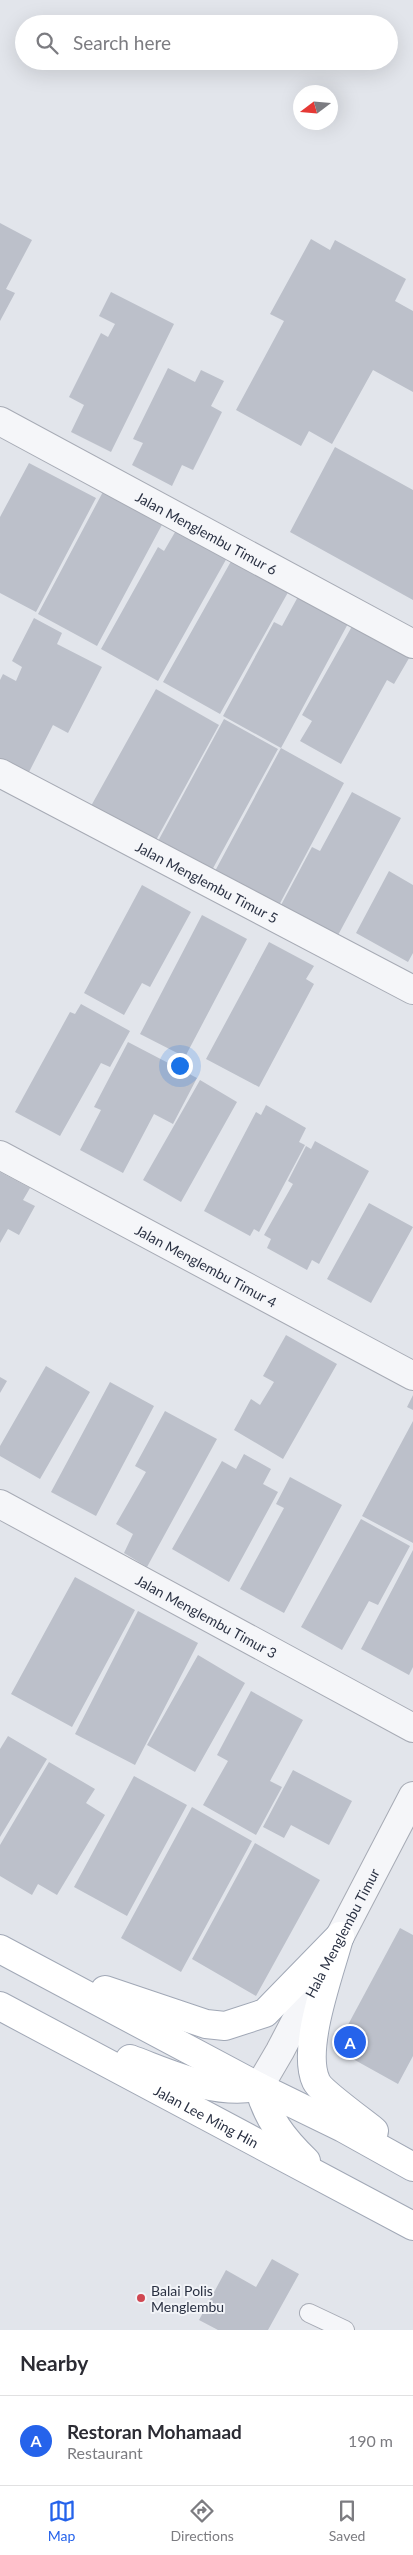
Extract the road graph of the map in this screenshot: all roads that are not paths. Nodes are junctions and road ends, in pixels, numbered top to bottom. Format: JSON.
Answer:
{"nodes":[{"id":1,"x":0,"y":421,"type":"edge"},
{"id":2,"x":413,"y":644,"type":"edge"},
{"id":3,"x":0,"y":773,"type":"edge"},
{"id":4,"x":413,"y":990,"type":"edge"},
{"id":5,"x":0,"y":1155,"type":"edge"},
{"id":6,"x":413,"y":1376,"type":"edge"},
{"id":7,"x":0,"y":1504,"type":"edge"},
{"id":8,"x":413,"y":1728,"type":"edge"},
{"id":9,"x":413,"y":1796,"type":"edge"},
{"id":10,"x":340,"y":1936,"type":"junction"},
{"id":11,"x":0,"y":1949,"type":"edge"},
{"id":12,"x":32,"y":1966,"type":"junction"},
{"id":13,"x":0,"y":2006,"type":"edge"},
{"id":14,"x":61,"y":2038,"type":"junction"},
{"id":15,"x":264,"y":2078,"type":"junction"},
{"id":16,"x":413,"y":2165,"type":"edge"},
{"id":17,"x":357,"y":2196,"type":"junction"},
{"id":18,"x":413,"y":2226,"type":"edge"},
{"id":19,"x":310,"y":2313,"type":"dead end"},
{"id":20,"x":345,"y":2330,"type":"edge"}],
"edges":[{"from":1,"to":2,"type":"street","name":"Jalan Menglembu Timur 6"},
{"from":3,"to":4,"type":"street","name":"Jalan Menglembu Timur 5"},
{"from":5,"to":6,"type":"street","name":"Jalan Menglembu Timur 4"},
{"from":7,"to":8,"type":"street","name":"Jalan Menglembu Timur 3"},
{"from":9,"to":10,"type":"street","name":"Hala Menglembu Timur"},
{"from":10,"to":12,"type":"main road"},
{"from":10,"to":15,"type":"street","name":"Hala Menglembu Timur"},
{"from":10,"to":16,"type":"main road"},
{"from":11,"to":12,"type":"main road"},
{"from":12,"to":15,"type":"main road"},
{"from":13,"to":14,"type":"main road","name":"Jalan Lee Ming Hin"},
{"from":14,"to":15,"type":"main road"},
{"from":14,"to":17,"type":"main road","name":"Jalan Lee Ming Hin"},
{"from":15,"to":16,"type":"main road"},
{"from":15,"to":17,"type":"main road"},
{"from":17,"to":18,"type":"main road","name":"Jalan Lee Ming Hin"},
{"from":19,"to":20,"type":"lane"}]}
